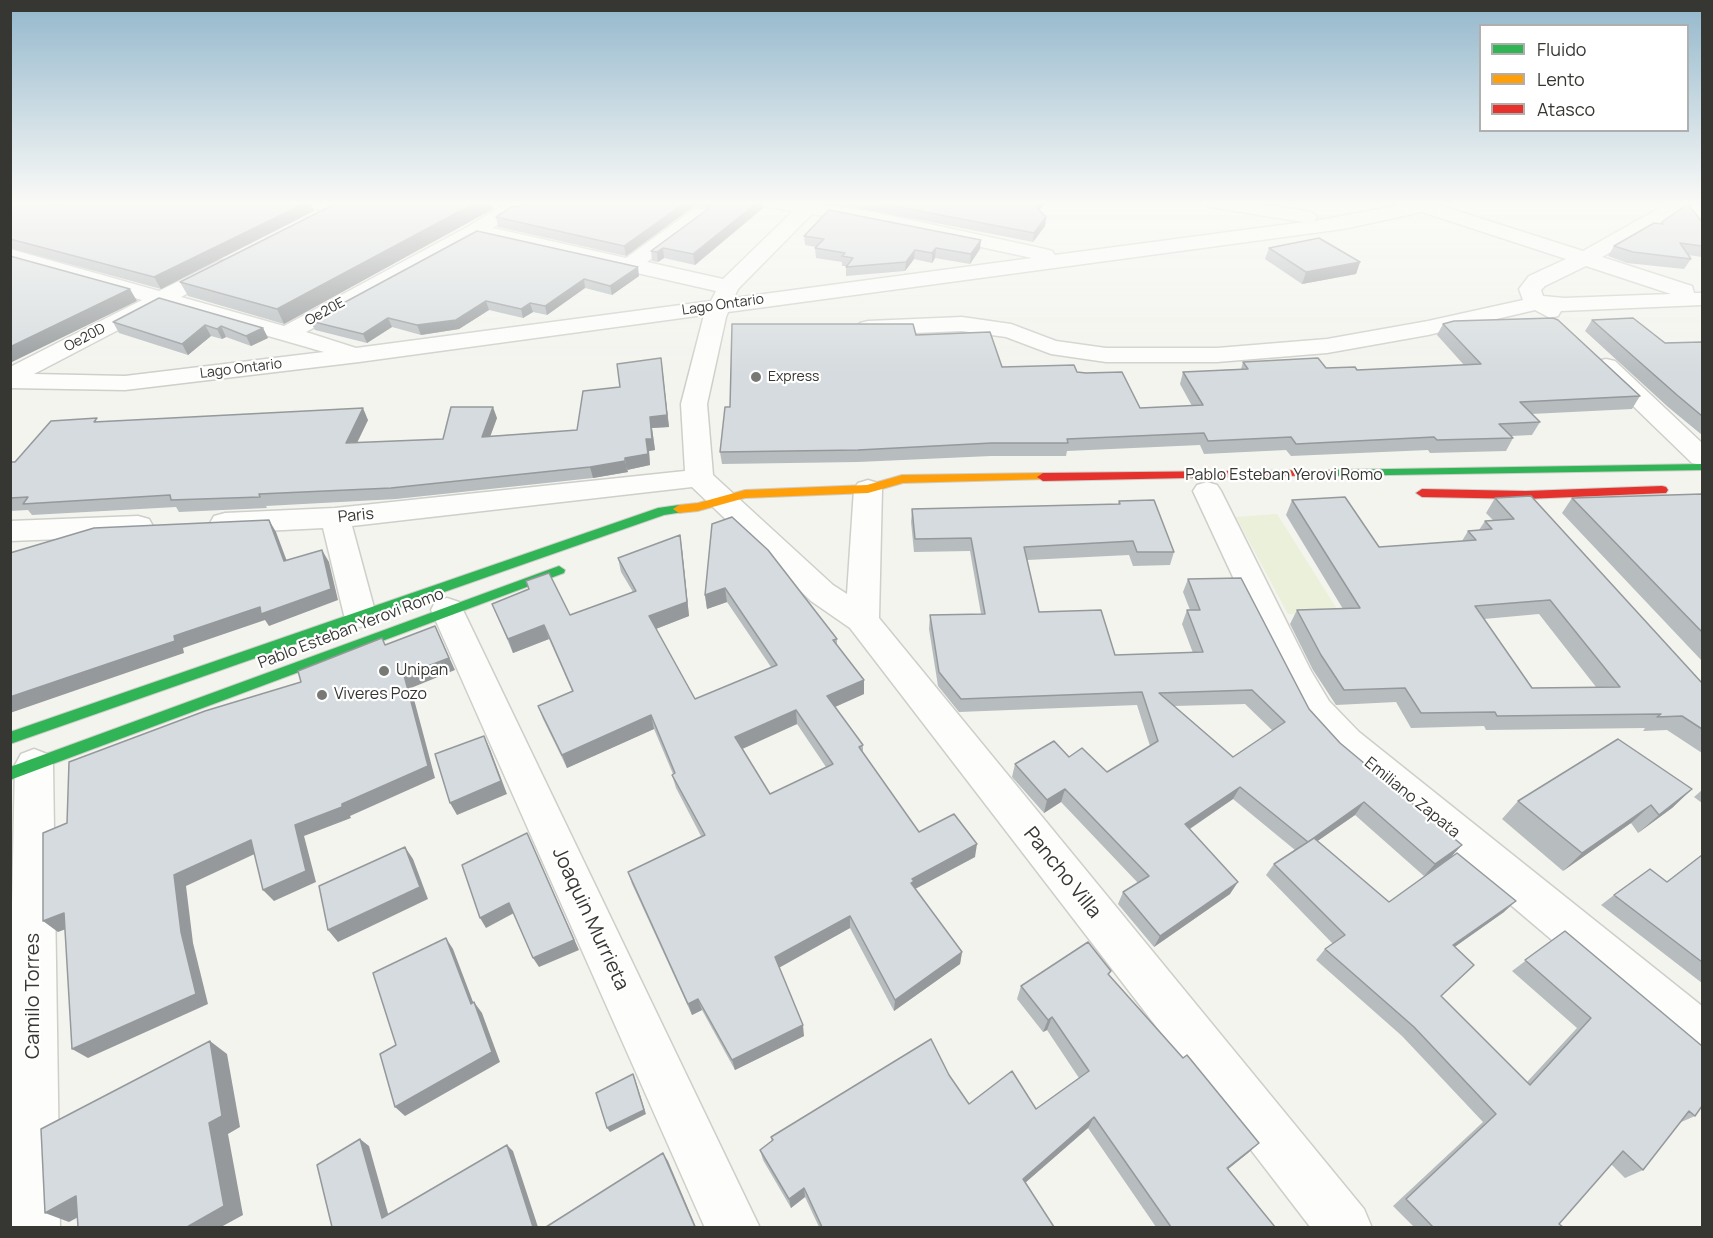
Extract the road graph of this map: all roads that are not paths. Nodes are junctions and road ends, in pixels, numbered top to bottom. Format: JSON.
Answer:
{"nodes":[{"id":1,"x":27,"y":260,"type":"edge"},
{"id":2,"x":237,"y":260,"type":"edge"},
{"id":3,"x":422,"y":260,"type":"edge"},
{"id":4,"x":607,"y":260,"type":"edge"},
{"id":5,"x":637,"y":260,"type":"edge"},
{"id":6,"x":760,"y":260,"type":"edge"},
{"id":7,"x":1070,"y":260,"type":"edge"},
{"id":8,"x":1582,"y":260,"type":"edge"},
{"id":9,"x":1591,"y":260,"type":"edge"},
{"id":10,"x":630,"y":265,"type":"junction"},
{"id":11,"x":161,"y":298,"type":"junction"},
{"id":12,"x":1702,"y":298,"type":"edge"},
{"id":13,"x":721,"y":303,"type":"junction"},
{"id":14,"x":1538,"y":303,"type":"junction"},
{"id":15,"x":749,"y":325,"type":"edge"},
{"id":16,"x":850,"y":328,"type":"edge"},
{"id":17,"x":286,"y":334,"type":"junction"},
{"id":18,"x":359,"y":355,"type":"junction"},
{"id":19,"x":10,"y":379,"type":"edge"},
{"id":20,"x":1702,"y":457,"type":"edge"},
{"id":21,"x":1702,"y":467,"type":"edge"},
{"id":22,"x":699,"y":478,"type":"junction"},
{"id":23,"x":1679,"y":490,"type":"dead end"},
{"id":24,"x":1207,"y":491,"type":"dead end"},
{"id":25,"x":879,"y":493,"type":"junction"},
{"id":26,"x":1408,"y":493,"type":"dead end"},
{"id":27,"x":1526,"y":495,"type":"junction"},
{"id":28,"x":709,"y":503,"type":"junction"},
{"id":29,"x":335,"y":518,"type":"junction"},
{"id":30,"x":684,"y":520,"type":"dead end"},
{"id":31,"x":1549,"y":520,"type":"edge"},
{"id":32,"x":196,"y":524,"type":"edge"},
{"id":33,"x":161,"y":525,"type":"edge"},
{"id":34,"x":10,"y":531,"type":"edge"},
{"id":35,"x":567,"y":567,"type":"dead end"},
{"id":36,"x":447,"y":610,"type":"junction"},
{"id":37,"x":360,"y":615,"type":"junction"},
{"id":38,"x":862,"y":620,"type":"junction"},
{"id":39,"x":18,"y":759,"type":"edge"},
{"id":40,"x":1702,"y":1036,"type":"edge"},
{"id":41,"x":33,"y":1227,"type":"edge"},
{"id":42,"x":734,"y":1227,"type":"edge"},
{"id":43,"x":1345,"y":1227,"type":"edge"}],
"edges":[{"from":1,"to":11,"type":"street"},
{"from":2,"to":11,"type":"street","name":"Oe20D"},
{"from":3,"to":17,"type":"street","name":"Oe20E"},
{"from":4,"to":10,"type":"street"},
{"from":5,"to":10,"type":"street"},
{"from":6,"to":13,"type":"street"},
{"from":7,"to":13,"type":"street","name":"Lago Ontario"},
{"from":8,"to":14,"type":"street"},
{"from":9,"to":12,"type":"street"},
{"from":10,"to":13,"type":"street"},
{"from":11,"to":17,"type":"street"},
{"from":11,"to":19,"type":"street","name":"Oe20D"},
{"from":12,"to":14,"type":"street"},
{"from":13,"to":15,"type":"street"},
{"from":13,"to":18,"type":"street","name":"Lago Ontario"},
{"from":13,"to":22,"type":"street"},
{"from":14,"to":16,"type":"street"},
{"from":14,"to":20,"type":"street"},
{"from":17,"to":18,"type":"street"},
{"from":18,"to":19,"type":"street","name":"Lago Ontario"},
{"from":21,"to":25,"type":"street","name":"Pablo Esteban Yerovi Romo"},
{"from":22,"to":28,"type":"street","name":"Pancho Villa"},
{"from":22,"to":29,"type":"street","name":"Paris"},
{"from":23,"to":27,"type":"street"},
{"from":24,"to":40,"type":"street","name":"Emiliano Zapata"},
{"from":25,"to":28,"type":"street","name":"Pablo Esteban Yerovi Romo"},
{"from":25,"to":38,"type":"street"},
{"from":26,"to":27,"type":"street"},
{"from":27,"to":31,"type":"street"},
{"from":28,"to":30,"type":"street"},
{"from":28,"to":37,"type":"street","name":"Pablo Esteban Yerovi Romo"},
{"from":28,"to":38,"type":"street","name":"Pancho Villa"},
{"from":29,"to":32,"type":"street","name":"Paris"},
{"from":29,"to":37,"type":"street"},
{"from":33,"to":34,"type":"street"},
{"from":35,"to":36,"type":"street","name":"Pablo Esteban Yerovi Romo"},
{"from":36,"to":39,"type":"street","name":"Pablo Esteban Yerovi Romo"},
{"from":36,"to":42,"type":"street","name":"Joaquin Murrieta"},
{"from":37,"to":39,"type":"street","name":"Pablo Esteban Yerovi Romo"},
{"from":38,"to":43,"type":"street","name":"Pancho Villa"},
{"from":39,"to":41,"type":"street","name":"Camilo Torres"}]}
